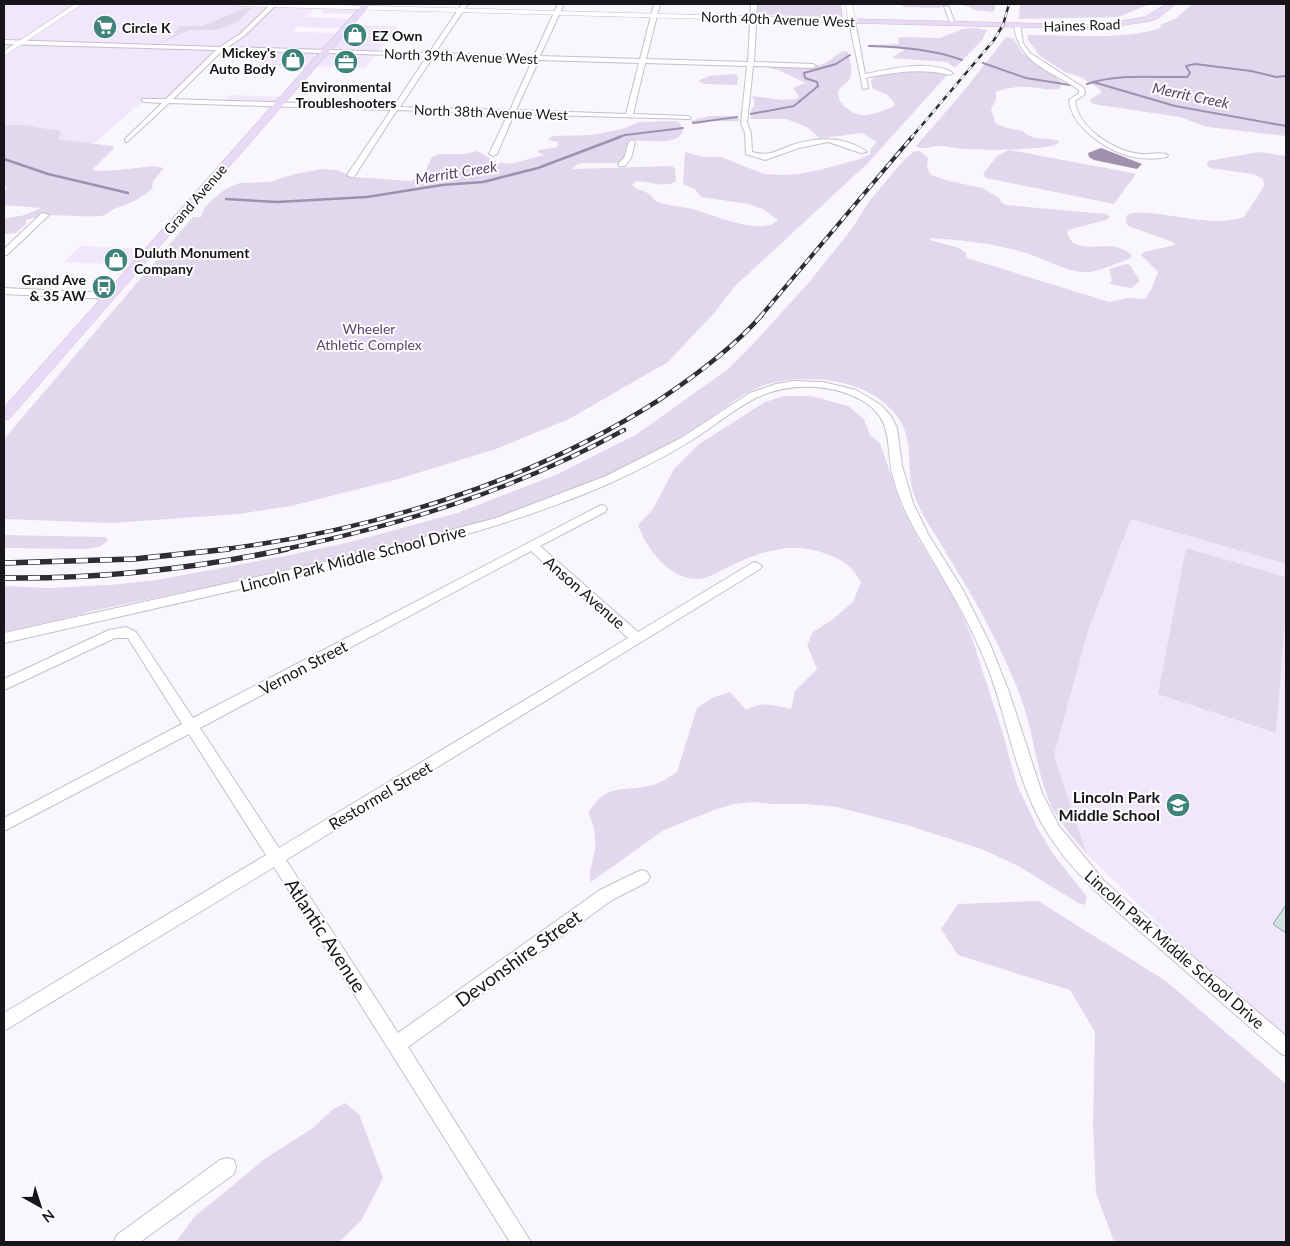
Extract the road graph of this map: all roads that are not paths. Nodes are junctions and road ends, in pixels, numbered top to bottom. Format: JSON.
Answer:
{"nodes":[{"id":1,"x":79,"y":4,"type":"edge"},
{"id":2,"x":238,"y":4,"type":"edge"},
{"id":3,"x":561,"y":4,"type":"edge"},
{"id":4,"x":657,"y":4,"type":"edge"},
{"id":5,"x":754,"y":4,"type":"edge"},
{"id":6,"x":849,"y":4,"type":"edge"},
{"id":7,"x":1172,"y":4,"type":"edge"},
{"id":8,"x":273,"y":5,"type":"edge"},
{"id":9,"x":366,"y":6,"type":"edge"},
{"id":10,"x":463,"y":7,"type":"edge"},
{"id":11,"x":946,"y":7,"type":"dead end"},
{"id":12,"x":557,"y":12,"type":"junction"},
{"id":13,"x":654,"y":15,"type":"junction"},
{"id":14,"x":753,"y":18,"type":"junction"},
{"id":15,"x":852,"y":21,"type":"junction"},
{"id":16,"x":953,"y":23,"type":"junction"},
{"id":17,"x":1017,"y":25,"type":"junction"},
{"id":18,"x":4,"y":42,"type":"edge"},
{"id":19,"x":20,"y":42,"type":"junction"},
{"id":20,"x":222,"y":48,"type":"junction"},
{"id":21,"x":325,"y":51,"type":"junction"},
{"id":22,"x":4,"y":54,"type":"edge"},
{"id":23,"x":431,"y":54,"type":"junction"},
{"id":24,"x":536,"y":58,"type":"junction"},
{"id":25,"x":643,"y":61,"type":"junction"},
{"id":26,"x":751,"y":64,"type":"junction"},
{"id":27,"x":813,"y":66,"type":"dead end"},
{"id":28,"x":950,"y":74,"type":"dead end"},
{"id":29,"x":862,"y":77,"type":"junction"},
{"id":30,"x":865,"y":88,"type":"dead end"},
{"id":31,"x":144,"y":100,"type":"dead end"},
{"id":32,"x":168,"y":101,"type":"junction"},
{"id":33,"x":278,"y":105,"type":"junction"},
{"id":34,"x":396,"y":109,"type":"junction"},
{"id":35,"x":512,"y":112,"type":"junction"},
{"id":36,"x":629,"y":116,"type":"junction"},
{"id":37,"x":688,"y":118,"type":"dead end"},
{"id":38,"x":127,"y":140,"type":"dead end"},
{"id":39,"x":632,"y":142,"type":"dead end"},
{"id":40,"x":863,"y":152,"type":"dead end"},
{"id":41,"x":493,"y":154,"type":"dead end"},
{"id":42,"x":1164,"y":155,"type":"dead end"},
{"id":43,"x":622,"y":164,"type":"dead end"},
{"id":44,"x":351,"y":175,"type":"dead end"},
{"id":45,"x":46,"y":215,"type":"dead end"},
{"id":46,"x":4,"y":253,"type":"edge"},
{"id":47,"x":4,"y":290,"type":"edge"},
{"id":48,"x":110,"y":296,"type":"junction"},
{"id":49,"x":4,"y":416,"type":"edge"},
{"id":50,"x":601,"y":509,"type":"dead end"},
{"id":51,"x":532,"y":546,"type":"junction"},
{"id":52,"x":756,"y":566,"type":"dead end"},
{"id":53,"x":4,"y":638,"type":"edge"},
{"id":54,"x":638,"y":638,"type":"junction"},
{"id":55,"x":4,"y":685,"type":"edge"},
{"id":56,"x":192,"y":726,"type":"junction"},
{"id":57,"x":4,"y":825,"type":"edge"},
{"id":58,"x":276,"y":857,"type":"junction"},
{"id":59,"x":642,"y":877,"type":"dead end"},
{"id":60,"x":4,"y":1023,"type":"edge"},
{"id":61,"x":396,"y":1045,"type":"junction"},
{"id":62,"x":1286,"y":1047,"type":"edge"},
{"id":63,"x":227,"y":1167,"type":"dead end"},
{"id":64,"x":124,"y":1242,"type":"edge"},
{"id":65,"x":520,"y":1242,"type":"edge"}],
"edges":[{"from":1,"to":19,"type":"street"},
{"from":2,"to":8,"type":"street","name":"North 40th Avenue West"},
{"from":3,"to":12,"type":"street"},
{"from":4,"to":13,"type":"street"},
{"from":5,"to":14,"type":"street"},
{"from":6,"to":15,"type":"street"},
{"from":7,"to":17,"type":"main road","name":"Haines Road"},
{"from":8,"to":9,"type":"street","name":"North 40th Avenue West"},
{"from":8,"to":20,"type":"street"},
{"from":9,"to":10,"type":"street","name":"North 40th Avenue West"},
{"from":9,"to":21,"type":"main road","name":"Grand Avenue"},
{"from":10,"to":12,"type":"street","name":"North 40th Avenue West"},
{"from":10,"to":23,"type":"street"},
{"from":11,"to":16,"type":"street"},
{"from":12,"to":13,"type":"street","name":"North 40th Avenue West"},
{"from":12,"to":24,"type":"street"},
{"from":13,"to":14,"type":"street","name":"North 40th Avenue West"},
{"from":13,"to":25,"type":"street"},
{"from":14,"to":15,"type":"street","name":"North 40th Avenue West"},
{"from":14,"to":26,"type":"street"},
{"from":15,"to":16,"type":"main road","name":"North 40th Avenue West"},
{"from":15,"to":29,"type":"street"},
{"from":16,"to":17,"type":"main road","name":"North 40th Avenue West"},
{"from":17,"to":42,"type":"street"},
{"from":18,"to":19,"type":"street","name":"North 39th Avenue West"},
{"from":19,"to":20,"type":"street","name":"North 39th Avenue West"},
{"from":19,"to":22,"type":"street"},
{"from":20,"to":21,"type":"street","name":"North 39th Avenue West"},
{"from":20,"to":32,"type":"street"},
{"from":21,"to":23,"type":"street","name":"North 39th Avenue West"},
{"from":21,"to":33,"type":"main road","name":"Grand Avenue"},
{"from":23,"to":24,"type":"street","name":"North 39th Avenue West"},
{"from":23,"to":34,"type":"street"},
{"from":24,"to":25,"type":"street","name":"North 39th Avenue West"},
{"from":24,"to":35,"type":"street"},
{"from":25,"to":26,"type":"street","name":"North 39th Avenue West"},
{"from":25,"to":36,"type":"street"},
{"from":26,"to":27,"type":"street","name":"North 39th Avenue West"},
{"from":26,"to":40,"type":"street"},
{"from":28,"to":29,"type":"street"},
{"from":29,"to":30,"type":"street"},
{"from":31,"to":32,"type":"street","name":"North 38th Avenue West"},
{"from":32,"to":33,"type":"street","name":"North 38th Avenue West"},
{"from":32,"to":38,"type":"street"},
{"from":33,"to":34,"type":"street","name":"North 38th Avenue West"},
{"from":33,"to":48,"type":"main road","name":"Grand Avenue"},
{"from":34,"to":35,"type":"street","name":"North 38th Avenue West"},
{"from":34,"to":44,"type":"street"},
{"from":35,"to":36,"type":"street","name":"North 38th Avenue West"},
{"from":35,"to":41,"type":"street"},
{"from":36,"to":37,"type":"street","name":"North 38th Avenue West"},
{"from":39,"to":43,"type":"street"},
{"from":45,"to":46,"type":"street"},
{"from":47,"to":48,"type":"street"},
{"from":48,"to":49,"type":"main road","name":"Grand Avenue"},
{"from":50,"to":51,"type":"street","name":"Vernon Street"},
{"from":51,"to":54,"type":"street","name":"Anson Avenue"},
{"from":51,"to":56,"type":"street","name":"Vernon Street"},
{"from":52,"to":54,"type":"street","name":"Restormel Street"},
{"from":53,"to":62,"type":"street","name":"Lincoln Park Middle School Drive"},
{"from":54,"to":58,"type":"street","name":"Restormel Street"},
{"from":55,"to":56,"type":"street","name":"Atlantic Avenue"},
{"from":56,"to":57,"type":"street","name":"Vernon Street"},
{"from":56,"to":58,"type":"street","name":"Atlantic Avenue"},
{"from":58,"to":60,"type":"street","name":"Restormel Street"},
{"from":58,"to":61,"type":"street","name":"Atlantic Avenue"},
{"from":59,"to":61,"type":"street","name":"Devonshire Street"},
{"from":61,"to":65,"type":"street","name":"Atlantic Avenue"},
{"from":63,"to":64,"type":"street"}]}
